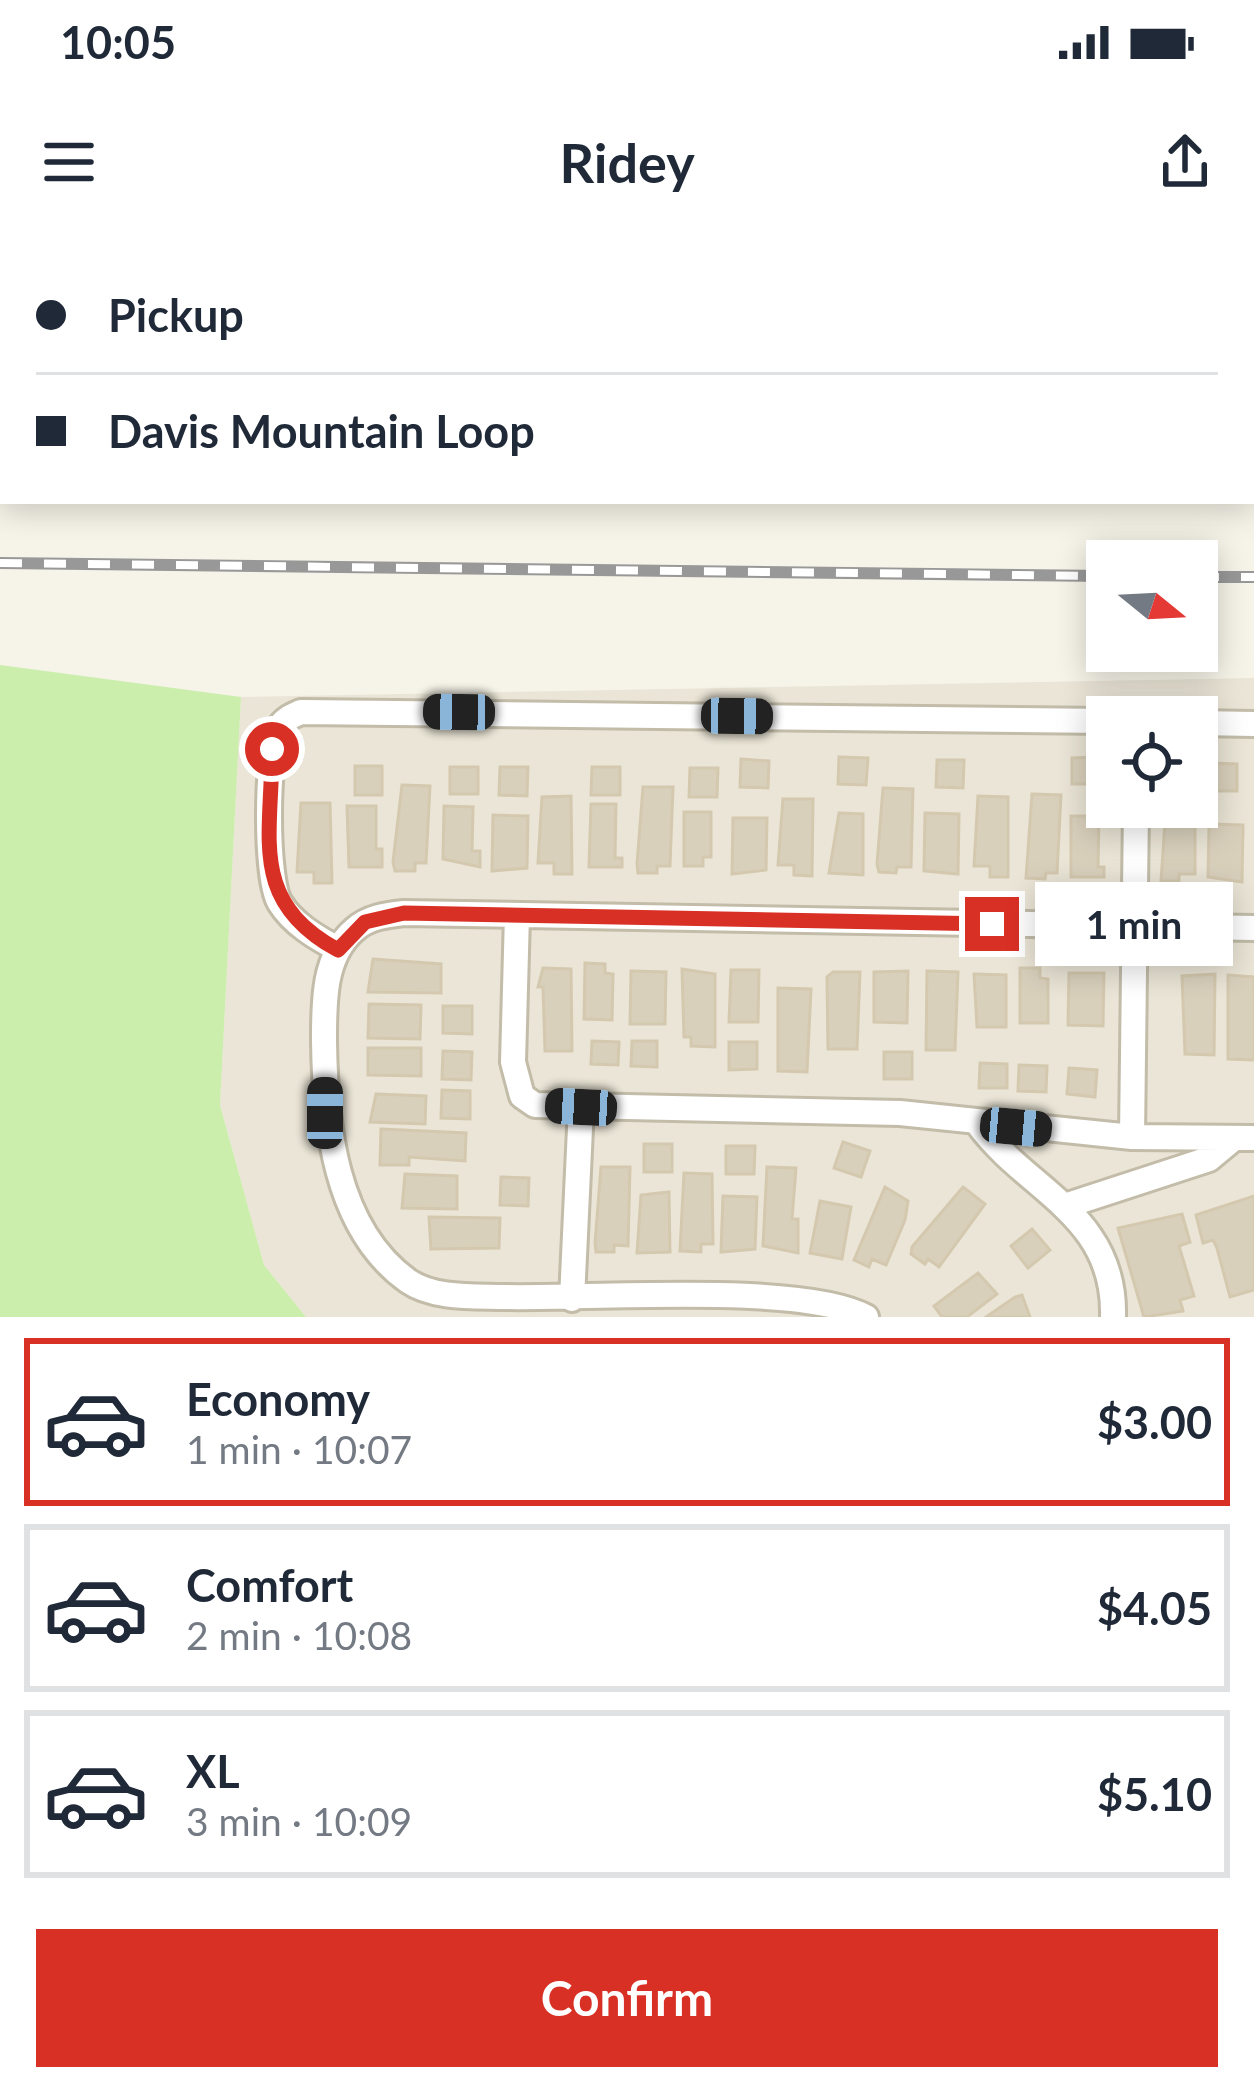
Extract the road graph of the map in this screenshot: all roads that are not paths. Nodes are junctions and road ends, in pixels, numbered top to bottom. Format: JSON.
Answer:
{"nodes":[{"id":1,"x":1086,"y":721,"type":"edge"},
{"id":2,"x":1218,"y":723,"type":"edge"},
{"id":3,"x":1254,"y":724,"type":"edge"},
{"id":4,"x":1136,"y":828,"type":"edge"},
{"id":5,"x":517,"y":915,"type":"junction"},
{"id":6,"x":1135,"y":926,"type":"junction"},
{"id":7,"x":1254,"y":928,"type":"edge"},
{"id":8,"x":338,"y":950,"type":"junction"},
{"id":9,"x":581,"y":1107,"type":"junction"},
{"id":10,"x":978,"y":1124,"type":"junction"},
{"id":11,"x":1132,"y":1137,"type":"junction"},
{"id":12,"x":1244,"y":1138,"type":"edge"},
{"id":13,"x":1068,"y":1205,"type":"junction"},
{"id":14,"x":572,"y":1299,"type":"junction"},
{"id":15,"x":609,"y":1308,"type":"edge"},
{"id":16,"x":866,"y":1317,"type":"edge"},
{"id":17,"x":1113,"y":1317,"type":"edge"}],
"edges":[{"from":1,"to":8,"type":"street"},
{"from":2,"to":3,"type":"street"},
{"from":4,"to":6,"type":"street"},
{"from":5,"to":6,"type":"street"},
{"from":5,"to":8,"type":"street"},
{"from":5,"to":9,"type":"street"},
{"from":6,"to":7,"type":"street"},
{"from":6,"to":11,"type":"street"},
{"from":8,"to":14,"type":"street"},
{"from":9,"to":10,"type":"street"},
{"from":9,"to":14,"type":"street"},
{"from":10,"to":11,"type":"street"},
{"from":10,"to":13,"type":"street"},
{"from":11,"to":12,"type":"street"},
{"from":12,"to":13,"type":"street"},
{"from":13,"to":17,"type":"street"},
{"from":14,"to":15,"type":"street"},
{"from":15,"to":16,"type":"street"}]}
